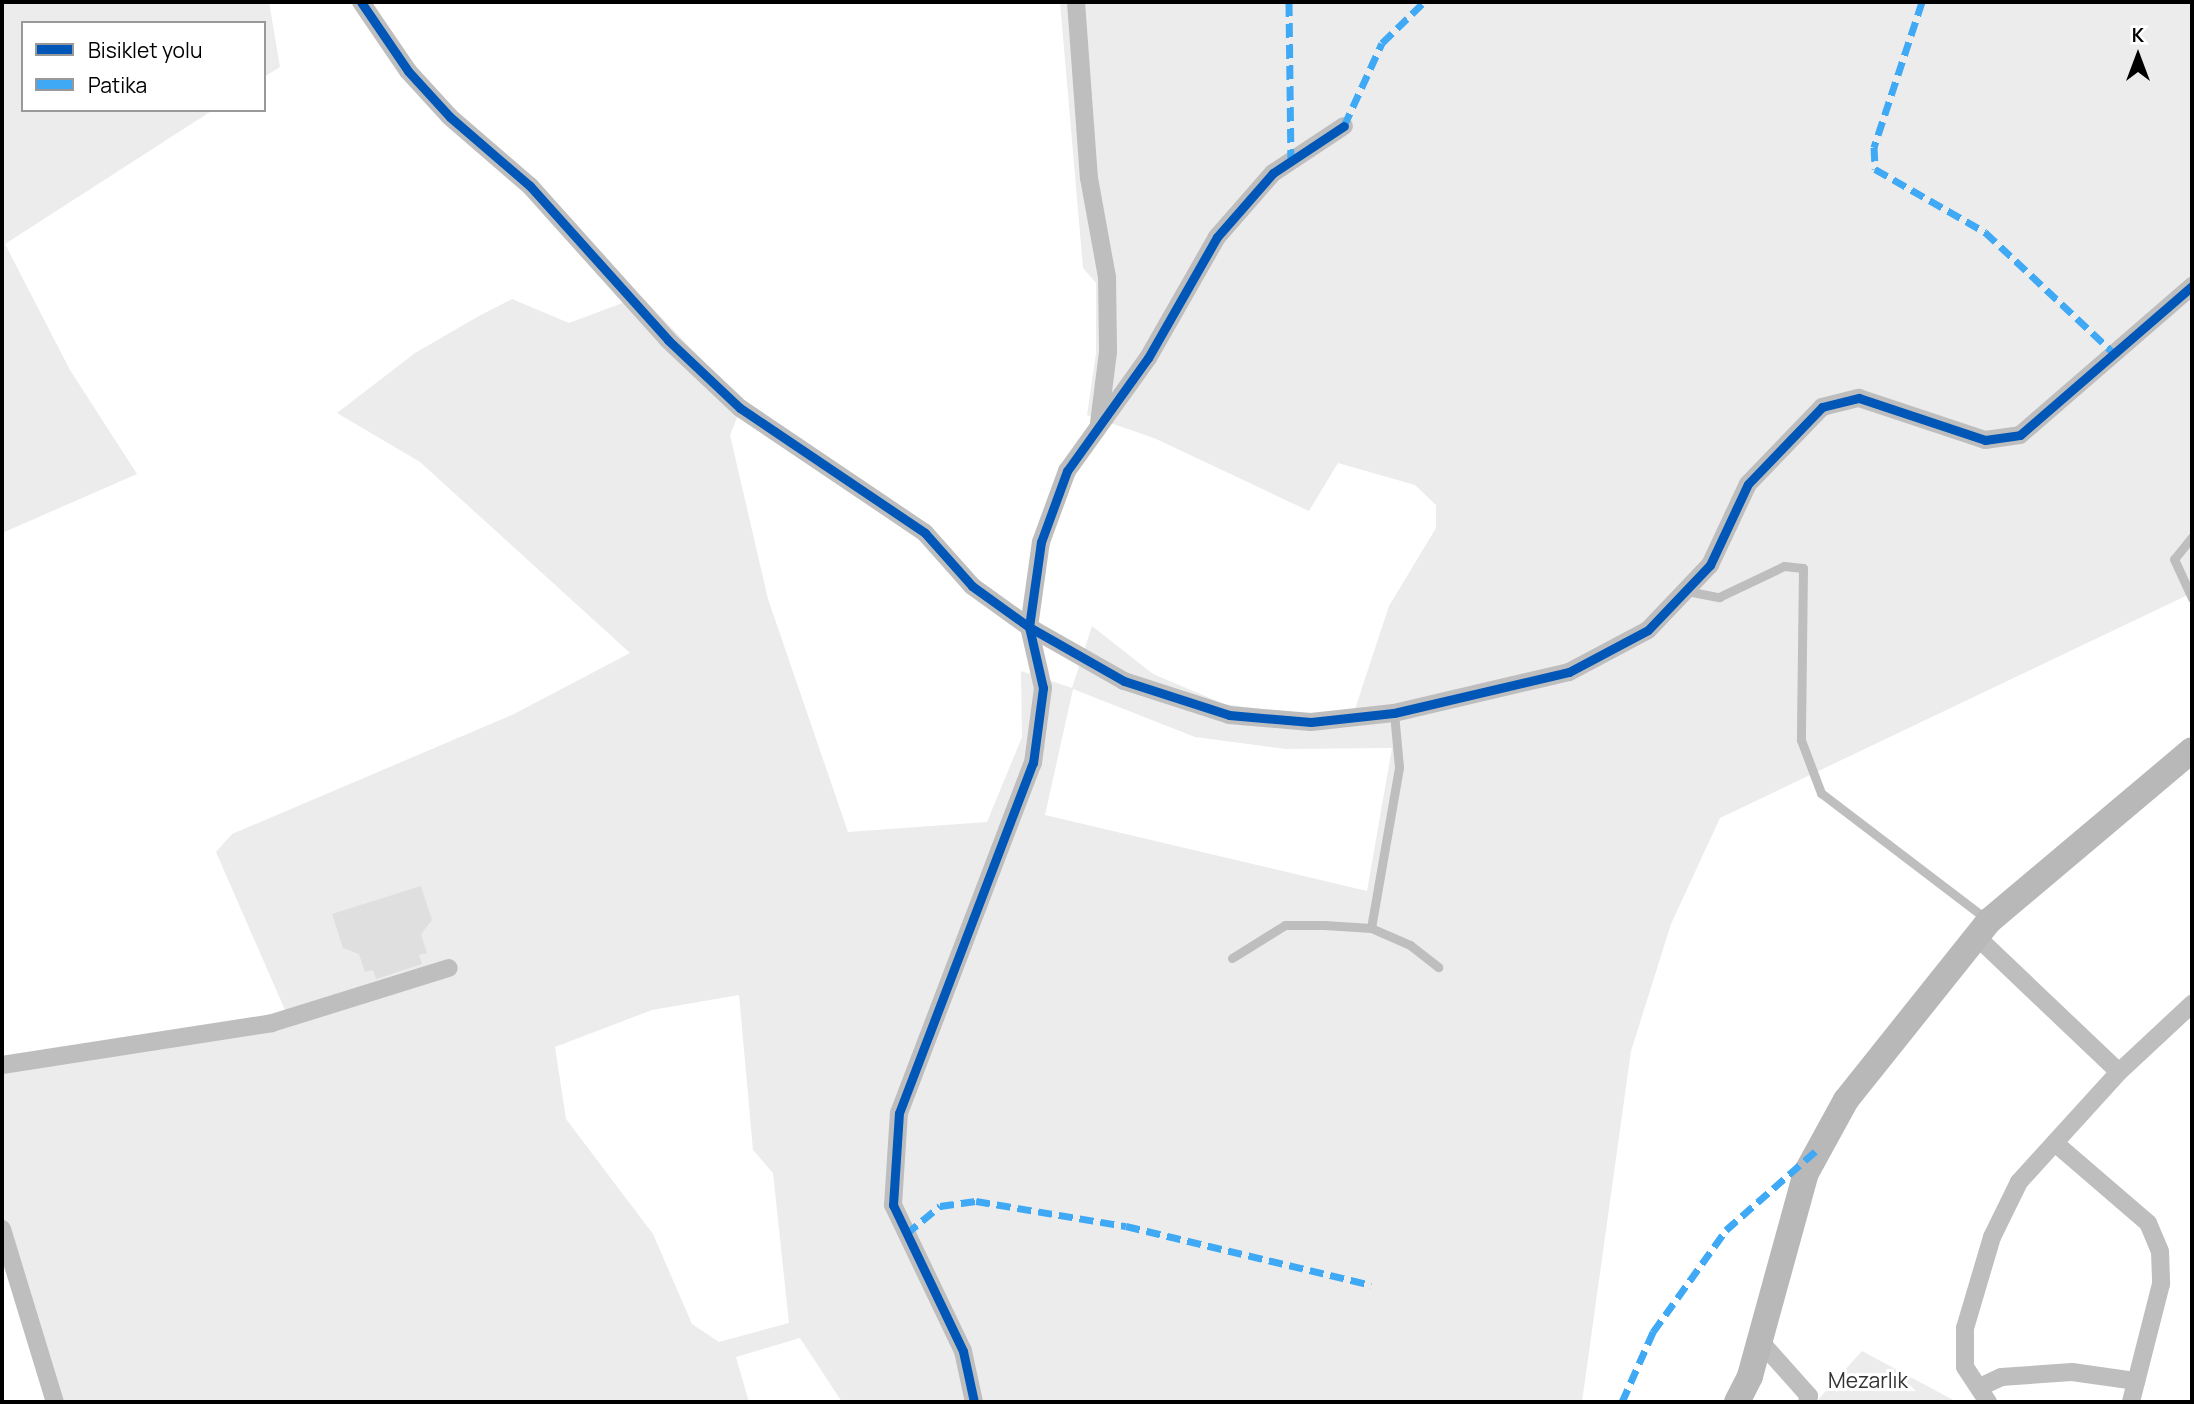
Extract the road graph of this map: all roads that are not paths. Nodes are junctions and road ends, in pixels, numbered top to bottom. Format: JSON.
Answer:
{"nodes":[{"id":1,"x":361,"y":2,"type":"edge"},
{"id":2,"x":1076,"y":2,"type":"edge"},
{"id":3,"x":1344,"y":126,"type":"dead end"},
{"id":4,"x":2192,"y":286,"type":"edge"},
{"id":5,"x":1098,"y":427,"type":"junction"},
{"id":6,"x":2192,"y":537,"type":"edge"},
{"id":7,"x":1685,"y":591,"type":"junction"},
{"id":8,"x":2192,"y":598,"type":"edge"},
{"id":9,"x":1029,"y":627,"type":"junction"},
{"id":10,"x":1394,"y":713,"type":"junction"},
{"id":11,"x":2192,"y":750,"type":"edge"},
{"id":12,"x":1371,"y":928,"type":"junction"},
{"id":13,"x":1982,"y":929,"type":"junction"},
{"id":14,"x":1232,"y":958,"type":"dead end"},
{"id":15,"x":1438,"y":967,"type":"dead end"},
{"id":16,"x":449,"y":968,"type":"dead end"},
{"id":17,"x":2192,"y":1004,"type":"edge"},
{"id":18,"x":2,"y":1065,"type":"edge"},
{"id":19,"x":2119,"y":1072,"type":"junction"},
{"id":20,"x":2056,"y":1143,"type":"junction"},
{"id":21,"x":2,"y":1229,"type":"edge"},
{"id":22,"x":1759,"y":1340,"type":"junction"},
{"id":23,"x":2136,"y":1381,"type":"junction"},
{"id":24,"x":1984,"y":1394,"type":"edge"},
{"id":25,"x":55,"y":1402,"type":"edge"},
{"id":26,"x":974,"y":1402,"type":"edge"},
{"id":27,"x":1737,"y":1402,"type":"edge"},
{"id":28,"x":1807,"y":1402,"type":"edge"},
{"id":29,"x":2131,"y":1402,"type":"edge"}],
"edges":[{"from":1,"to":9,"type":"street"},
{"from":2,"to":5,"type":"street"},
{"from":3,"to":5,"type":"street"},
{"from":4,"to":7,"type":"street"},
{"from":5,"to":9,"type":"street"},
{"from":6,"to":8,"type":"lane"},
{"from":7,"to":10,"type":"street"},
{"from":7,"to":13,"type":"lane"},
{"from":9,"to":10,"type":"street"},
{"from":9,"to":26,"type":"street"},
{"from":10,"to":12,"type":"lane"},
{"from":11,"to":13,"type":"street"},
{"from":12,"to":14,"type":"lane"},
{"from":12,"to":15,"type":"lane"},
{"from":13,"to":19,"type":"street"},
{"from":13,"to":22,"type":"street"},
{"from":16,"to":18,"type":"street"},
{"from":17,"to":19,"type":"street"},
{"from":19,"to":20,"type":"street"},
{"from":20,"to":23,"type":"street"},
{"from":20,"to":24,"type":"street"},
{"from":21,"to":25,"type":"street"},
{"from":22,"to":27,"type":"street"},
{"from":22,"to":28,"type":"street"},
{"from":23,"to":24,"type":"street"},
{"from":23,"to":29,"type":"street"}]}
